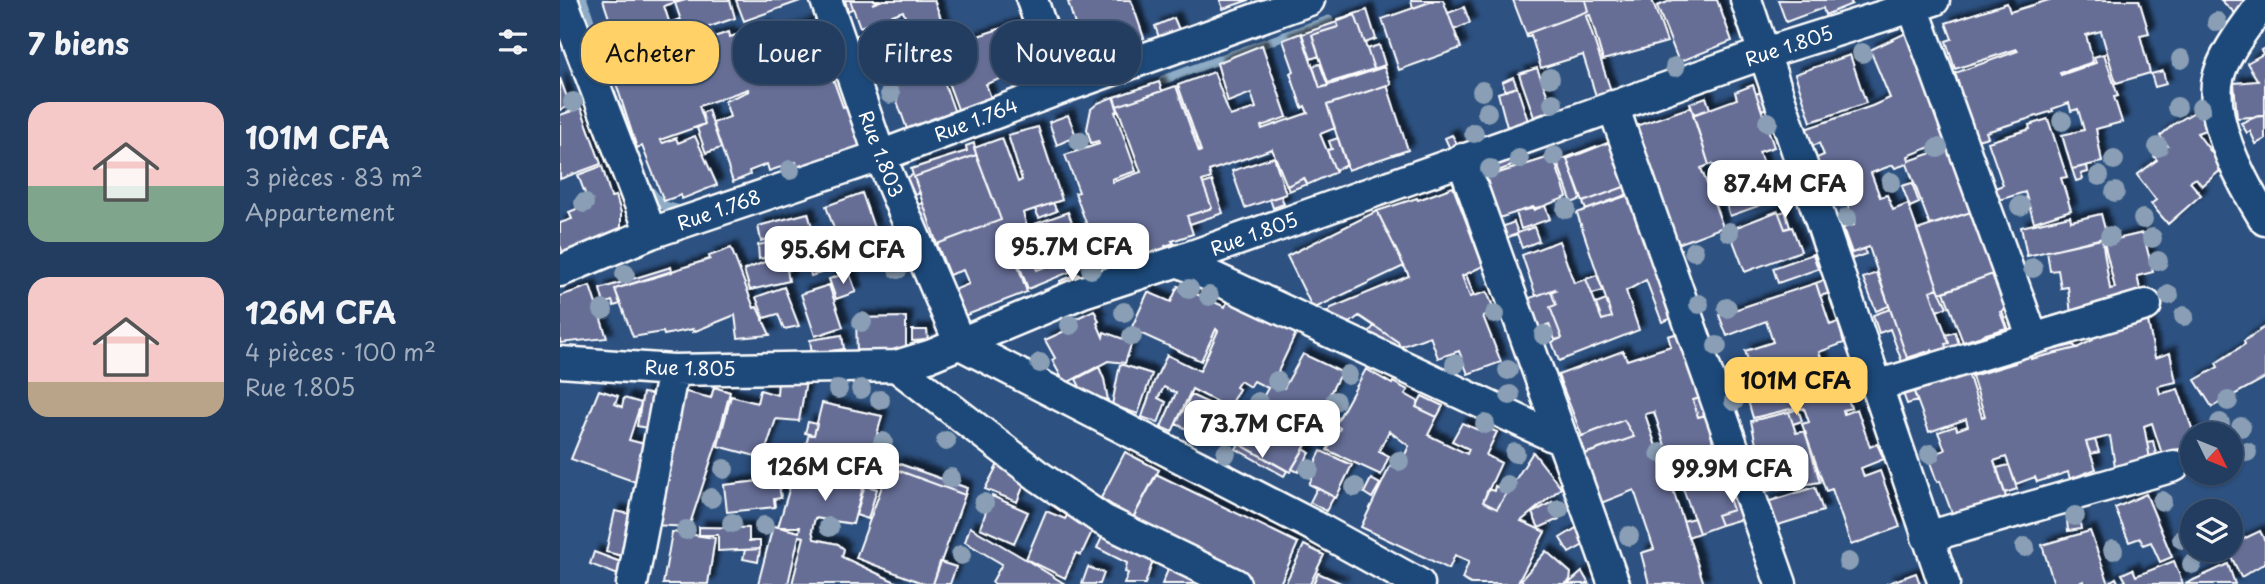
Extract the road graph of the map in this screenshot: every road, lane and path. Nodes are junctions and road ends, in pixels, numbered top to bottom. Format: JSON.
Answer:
{"nodes":[{"id":1,"x":562,"y":0,"type":"edge"},
{"id":2,"x":826,"y":0,"type":"edge"},
{"id":3,"x":1032,"y":0,"type":"edge"},
{"id":4,"x":1309,"y":0,"type":"edge"},
{"id":5,"x":1746,"y":0,"type":"edge"},
{"id":6,"x":2265,"y":0,"type":"edge"},
{"id":7,"x":1923,"y":4,"type":"edge"},
{"id":8,"x":1762,"y":54,"type":"junction"},
{"id":9,"x":1062,"y":88,"type":"junction"},
{"id":10,"x":1613,"y":106,"type":"junction"},
{"id":11,"x":880,"y":156,"type":"junction"},
{"id":12,"x":1462,"y":159,"type":"junction"},
{"id":13,"x":2265,"y":220,"type":"edge"},
{"id":14,"x":651,"y":233,"type":"junction"},
{"id":15,"x":1178,"y":261,"type":"junction"},
{"id":16,"x":560,"y":271,"type":"edge"},
{"id":17,"x":2146,"y":305,"type":"dead end"},
{"id":18,"x":2033,"y":339,"type":"junction"},
{"id":19,"x":960,"y":344,"type":"junction"},
{"id":20,"x":560,"y":362,"type":"edge"},
{"id":21,"x":896,"y":366,"type":"junction"},
{"id":22,"x":673,"y":370,"type":"junction"},
{"id":23,"x":1876,"y":386,"type":"junction"},
{"id":24,"x":1561,"y":440,"type":"junction"},
{"id":25,"x":2174,"y":466,"type":"dead end"},
{"id":26,"x":1927,"y":537,"type":"junction"},
{"id":27,"x":632,"y":584,"type":"edge"},
{"id":28,"x":1235,"y":584,"type":"edge"},
{"id":29,"x":1419,"y":584,"type":"edge"},
{"id":30,"x":1614,"y":584,"type":"edge"},
{"id":31,"x":1781,"y":584,"type":"edge"},
{"id":32,"x":1944,"y":584,"type":"edge"}],
"edges":[{"from":1,"to":14,"type":"street"},
{"from":2,"to":11,"type":"street","name":"Rue 1.803"},
{"from":3,"to":9,"type":"street"},
{"from":4,"to":9,"type":"street","name":"Rue 1.764"},
{"from":5,"to":8,"type":"street"},
{"from":6,"to":13,"type":"street"},
{"from":7,"to":8,"type":"street","name":"Rue 1.805"},
{"from":7,"to":18,"type":"street"},
{"from":8,"to":10,"type":"street","name":"Rue 1.805"},
{"from":8,"to":23,"type":"street"},
{"from":9,"to":11,"type":"street","name":"Rue 1.764"},
{"from":10,"to":12,"type":"street","name":"Rue 1.805"},
{"from":10,"to":31,"type":"street"},
{"from":11,"to":14,"type":"street","name":"Rue 1.768"},
{"from":11,"to":19,"type":"street","name":"Rue 1.803"},
{"from":12,"to":15,"type":"street","name":"Rue 1.805"},
{"from":12,"to":24,"type":"street"},
{"from":14,"to":16,"type":"street","name":"Rue 1.768"},
{"from":15,"to":19,"type":"street","name":"Rue 1.805"},
{"from":15,"to":24,"type":"street"},
{"from":17,"to":18,"type":"street"},
{"from":18,"to":23,"type":"street"},
{"from":19,"to":21,"type":"street","name":"Rue 1.805"},
{"from":19,"to":29,"type":"street"},
{"from":20,"to":22,"type":"street","name":"Rue 1.805"},
{"from":21,"to":22,"type":"street","name":"Rue 1.805"},
{"from":21,"to":28,"type":"street"},
{"from":22,"to":27,"type":"street"},
{"from":23,"to":26,"type":"street"},
{"from":24,"to":30,"type":"street"},
{"from":25,"to":26,"type":"street"},
{"from":26,"to":32,"type":"street"}]}
